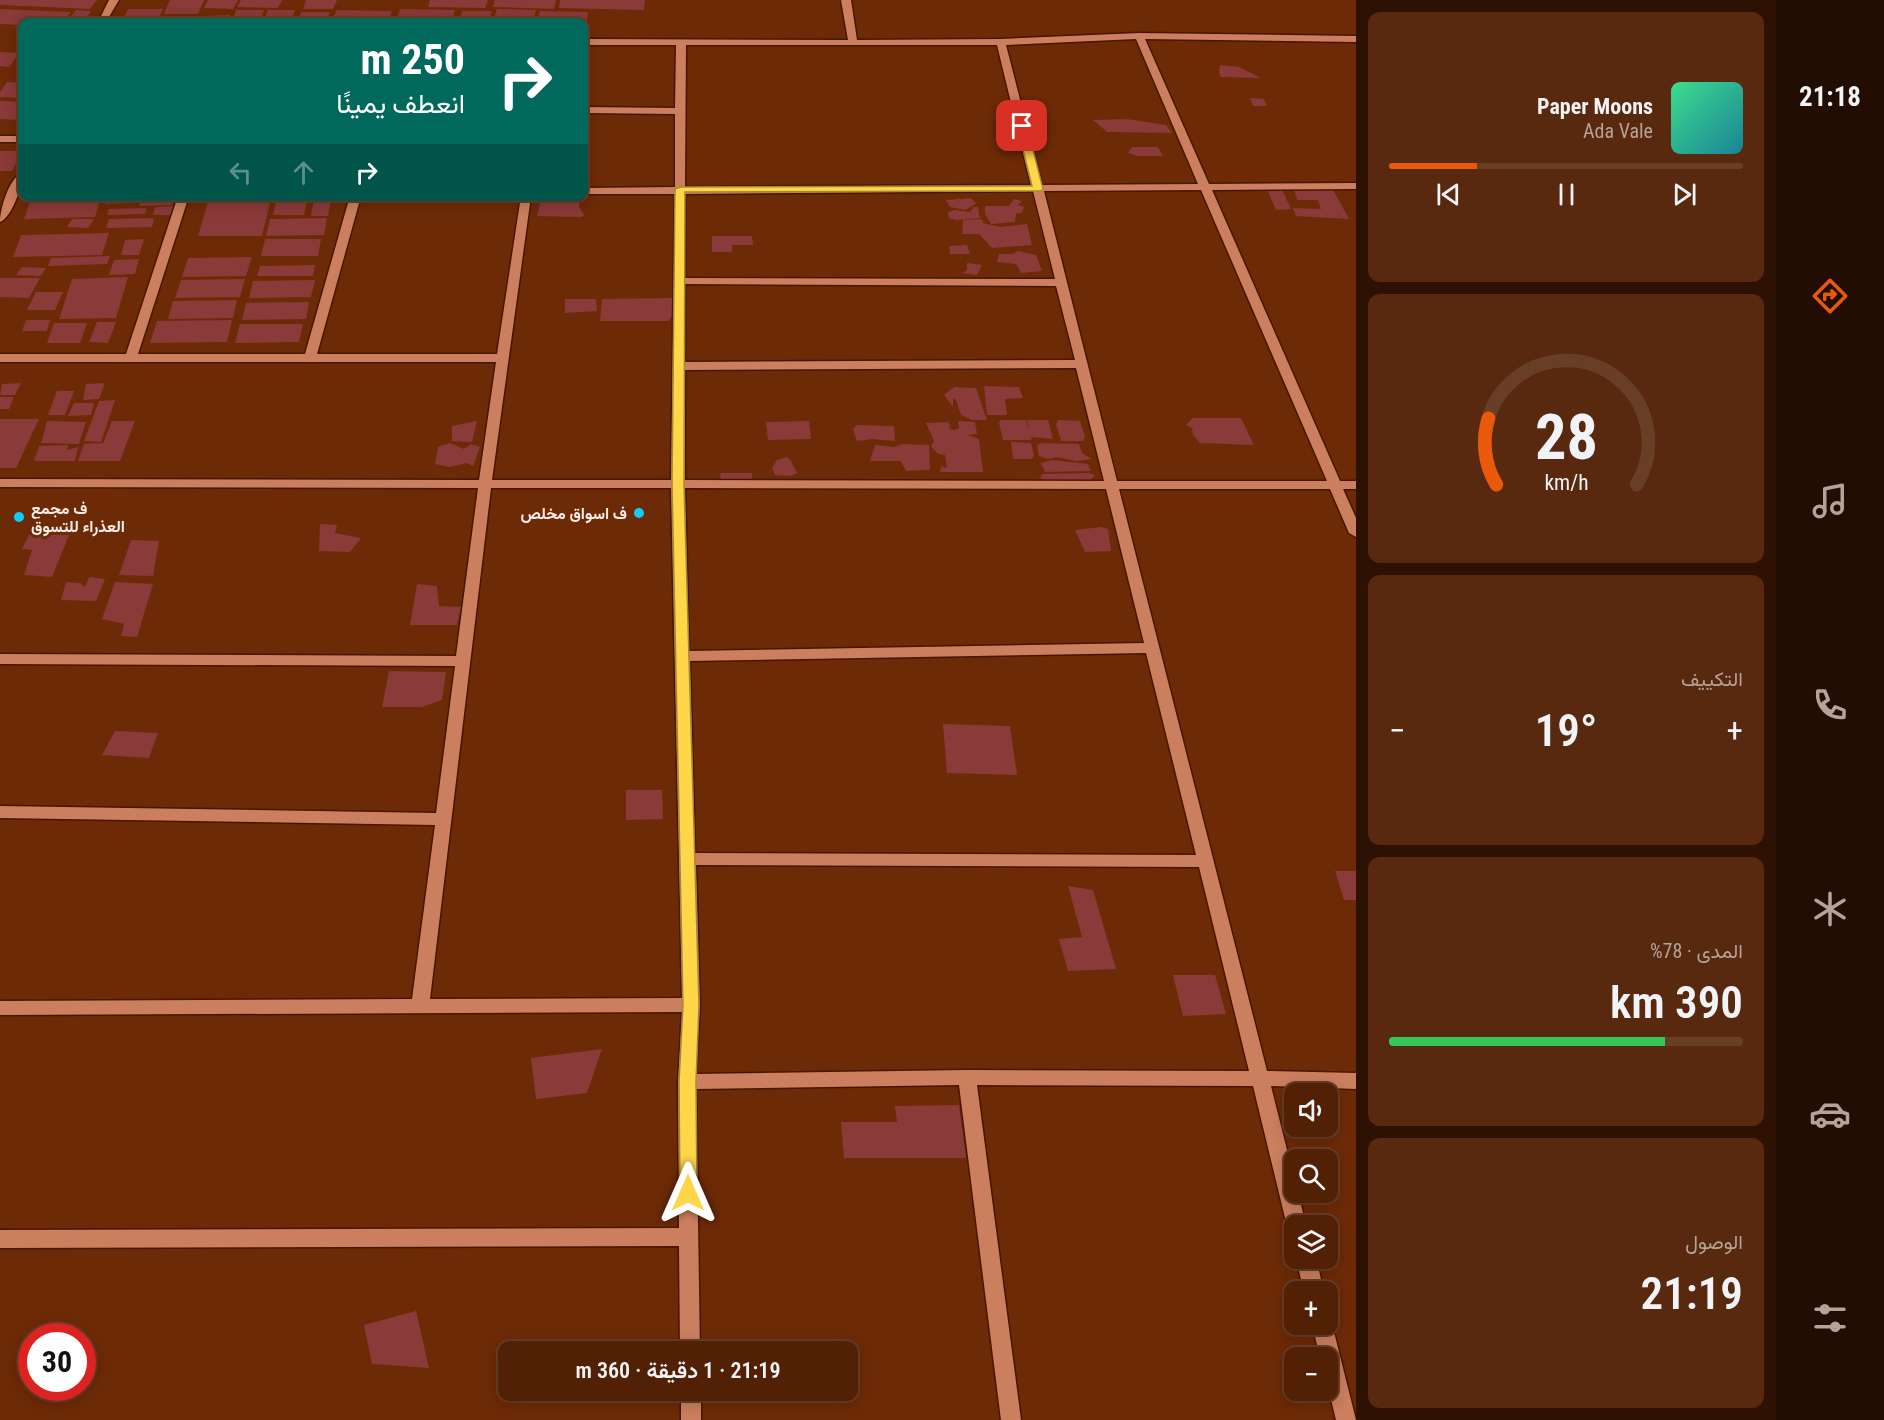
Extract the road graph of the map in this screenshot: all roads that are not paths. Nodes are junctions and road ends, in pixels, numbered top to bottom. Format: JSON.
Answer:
{"nodes":[{"id":1,"x":114,"y":0,"type":"edge"},
{"id":2,"x":846,"y":0,"type":"edge"},
{"id":3,"x":104,"y":18,"type":"edge"},
{"id":4,"x":1138,"y":36,"type":"junction"},
{"id":5,"x":1356,"y":39,"type":"edge"},
{"id":6,"x":588,"y":42,"type":"edge"},
{"id":7,"x":681,"y":42,"type":"junction"},
{"id":8,"x":1001,"y":42,"type":"junction"},
{"id":9,"x":853,"y":43,"type":"junction"},
{"id":10,"x":588,"y":110,"type":"edge"},
{"id":11,"x":680,"y":111,"type":"junction"},
{"id":12,"x":0,"y":139,"type":"edge"},
{"id":13,"x":18,"y":139,"type":"edge"},
{"id":14,"x":1205,"y":186,"type":"junction"},
{"id":15,"x":1356,"y":186,"type":"edge"},
{"id":16,"x":680,"y":189,"type":"junction"},
{"id":17,"x":1038,"y":189,"type":"junction"},
{"id":18,"x":18,"y":192,"type":"edge"},
{"id":19,"x":588,"y":192,"type":"edge"},
{"id":20,"x":182,"y":201,"type":"edge"},
{"id":21,"x":355,"y":201,"type":"edge"},
{"id":22,"x":525,"y":201,"type":"edge"},
{"id":23,"x":0,"y":219,"type":"edge"},
{"id":24,"x":680,"y":281,"type":"junction"},
{"id":25,"x":1062,"y":283,"type":"junction"},
{"id":26,"x":0,"y":358,"type":"edge"},
{"id":27,"x":131,"y":358,"type":"junction"},
{"id":28,"x":310,"y":358,"type":"junction"},
{"id":29,"x":503,"y":358,"type":"junction"},
{"id":30,"x":1083,"y":364,"type":"junction"},
{"id":31,"x":679,"y":366,"type":"junction"},
{"id":32,"x":0,"y":483,"type":"edge"},
{"id":33,"x":485,"y":484,"type":"junction"},
{"id":34,"x":678,"y":484,"type":"junction"},
{"id":35,"x":1114,"y":484,"type":"junction"},
{"id":36,"x":1336,"y":485,"type":"junction"},
{"id":37,"x":1356,"y":485,"type":"edge"},
{"id":38,"x":1356,"y":533,"type":"edge"},
{"id":39,"x":1154,"y":648,"type":"junction"},
{"id":40,"x":682,"y":656,"type":"junction"},
{"id":41,"x":0,"y":660,"type":"edge"},
{"id":42,"x":463,"y":661,"type":"junction"},
{"id":43,"x":0,"y":812,"type":"edge"},
{"id":44,"x":443,"y":819,"type":"junction"},
{"id":45,"x":687,"y":859,"type":"junction"},
{"id":46,"x":1207,"y":861,"type":"junction"},
{"id":47,"x":691,"y":1005,"type":"junction"},
{"id":48,"x":420,"y":1006,"type":"junction"},
{"id":49,"x":0,"y":1008,"type":"edge"},
{"id":50,"x":967,"y":1077,"type":"junction"},
{"id":51,"x":1261,"y":1078,"type":"junction"},
{"id":52,"x":1356,"y":1081,"type":"edge"},
{"id":53,"x":687,"y":1082,"type":"junction"},
{"id":54,"x":1295,"y":1215,"type":"edge"},
{"id":55,"x":689,"y":1237,"type":"junction"},
{"id":56,"x":0,"y":1239,"type":"edge"},
{"id":57,"x":1325,"y":1335,"type":"edge"},
{"id":58,"x":690,"y":1341,"type":"edge"},
{"id":59,"x":691,"y":1401,"type":"edge"},
{"id":60,"x":691,"y":1420,"type":"edge"},
{"id":61,"x":1011,"y":1420,"type":"edge"},
{"id":62,"x":1346,"y":1420,"type":"edge"}],
"edges":[{"from":1,"to":3,"type":"street"},
{"from":2,"to":9,"type":"street"},
{"from":4,"to":5,"type":"street"},
{"from":4,"to":8,"type":"street"},
{"from":4,"to":14,"type":"street"},
{"from":6,"to":7,"type":"street"},
{"from":7,"to":9,"type":"street"},
{"from":7,"to":11,"type":"street"},
{"from":8,"to":9,"type":"street"},
{"from":8,"to":17,"type":"street"},
{"from":10,"to":11,"type":"street"},
{"from":11,"to":16,"type":"street"},
{"from":12,"to":13,"type":"street"},
{"from":14,"to":15,"type":"street"},
{"from":14,"to":17,"type":"street"},
{"from":14,"to":36,"type":"street"},
{"from":16,"to":17,"type":"street"},
{"from":16,"to":19,"type":"street"},
{"from":16,"to":24,"type":"street"},
{"from":17,"to":25,"type":"street"},
{"from":18,"to":23,"type":"street"},
{"from":20,"to":27,"type":"street"},
{"from":21,"to":28,"type":"street"},
{"from":22,"to":29,"type":"street"},
{"from":24,"to":25,"type":"street"},
{"from":24,"to":31,"type":"street"},
{"from":25,"to":30,"type":"street"},
{"from":26,"to":27,"type":"street"},
{"from":27,"to":28,"type":"street"},
{"from":28,"to":29,"type":"street"},
{"from":29,"to":33,"type":"street"},
{"from":30,"to":31,"type":"street"},
{"from":30,"to":35,"type":"street"},
{"from":31,"to":34,"type":"street"},
{"from":32,"to":33,"type":"street"},
{"from":33,"to":34,"type":"street"},
{"from":33,"to":42,"type":"street"},
{"from":34,"to":35,"type":"street"},
{"from":34,"to":40,"type":"street"},
{"from":35,"to":36,"type":"street"},
{"from":35,"to":39,"type":"street"},
{"from":36,"to":37,"type":"street"},
{"from":36,"to":38,"type":"street"},
{"from":39,"to":40,"type":"street"},
{"from":39,"to":46,"type":"street"},
{"from":40,"to":45,"type":"street"},
{"from":41,"to":42,"type":"street"},
{"from":42,"to":44,"type":"street"},
{"from":43,"to":44,"type":"street"},
{"from":44,"to":48,"type":"street"},
{"from":45,"to":46,"type":"street"},
{"from":45,"to":47,"type":"street"},
{"from":46,"to":51,"type":"street"},
{"from":47,"to":48,"type":"street"},
{"from":47,"to":53,"type":"street"},
{"from":48,"to":49,"type":"street"},
{"from":50,"to":51,"type":"street"},
{"from":50,"to":53,"type":"street"},
{"from":50,"to":61,"type":"street"},
{"from":51,"to":52,"type":"street"},
{"from":51,"to":54,"type":"street"},
{"from":53,"to":55,"type":"street"},
{"from":55,"to":56,"type":"street"},
{"from":55,"to":58,"type":"street"},
{"from":57,"to":62,"type":"street"},
{"from":59,"to":60,"type":"street"}]}
